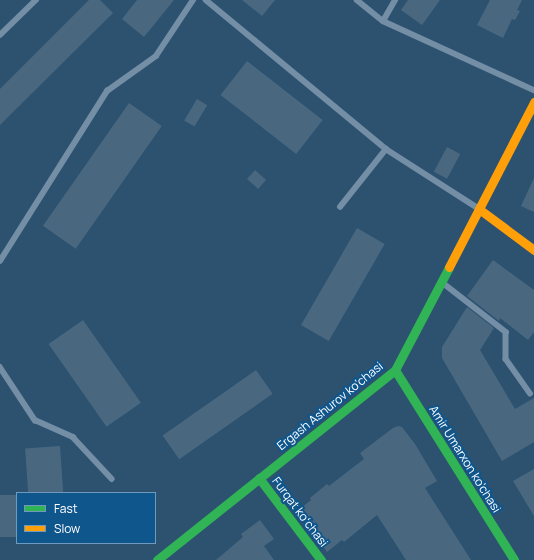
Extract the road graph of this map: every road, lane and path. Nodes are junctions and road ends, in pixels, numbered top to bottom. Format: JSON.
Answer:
{"nodes":[{"id":1,"x":36,"y":0,"type":"edge"},
{"id":2,"x":193,"y":0,"type":"edge"},
{"id":3,"x":206,"y":0,"type":"edge"},
{"id":4,"x":357,"y":0,"type":"edge"},
{"id":5,"x":395,"y":0,"type":"edge"},
{"id":6,"x":384,"y":21,"type":"junction"},
{"id":7,"x":0,"y":36,"type":"edge"},
{"id":8,"x":534,"y":90,"type":"edge"},
{"id":9,"x":534,"y":102,"type":"edge"},
{"id":10,"x":386,"y":149,"type":"junction"},
{"id":11,"x":340,"y":207,"type":"dead end"},
{"id":12,"x":479,"y":208,"type":"junction"},
{"id":13,"x":534,"y":250,"type":"edge"},
{"id":14,"x":0,"y":261,"type":"edge"},
{"id":15,"x":441,"y":281,"type":"junction"},
{"id":16,"x":0,"y":367,"type":"edge"},
{"id":17,"x":395,"y":370,"type":"junction"},
{"id":18,"x":530,"y":393,"type":"dead end"},
{"id":19,"x":259,"y":478,"type":"junction"},
{"id":20,"x":112,"y":479,"type":"dead end"},
{"id":21,"x":157,"y":560,"type":"edge"},
{"id":22,"x":321,"y":560,"type":"edge"},
{"id":23,"x":514,"y":560,"type":"edge"}],
"edges":[{"from":1,"to":7,"type":"lane"},
{"from":2,"to":14,"type":"lane"},
{"from":3,"to":10,"type":"lane"},
{"from":4,"to":6,"type":"lane"},
{"from":5,"to":6,"type":"lane"},
{"from":6,"to":8,"type":"lane"},
{"from":9,"to":12,"type":"street","name":"Ergash Ashurov ko'chasi"},
{"from":10,"to":11,"type":"lane"},
{"from":10,"to":12,"type":"lane"},
{"from":12,"to":13,"type":"street"},
{"from":12,"to":15,"type":"street","name":"Ergash Ashurov ko'chasi"},
{"from":15,"to":17,"type":"street","name":"Ergash Ashurov ko'chasi"},
{"from":15,"to":18,"type":"lane"},
{"from":16,"to":20,"type":"lane"},
{"from":17,"to":19,"type":"street","name":"Ergash Ashurov ko'chasi"},
{"from":17,"to":23,"type":"street","name":"Amir Umarxon ko'chasi"},
{"from":19,"to":21,"type":"street","name":"Ergash Ashurov ko'chasi"},
{"from":19,"to":22,"type":"street","name":"Furqat koʻchasi"}]}
